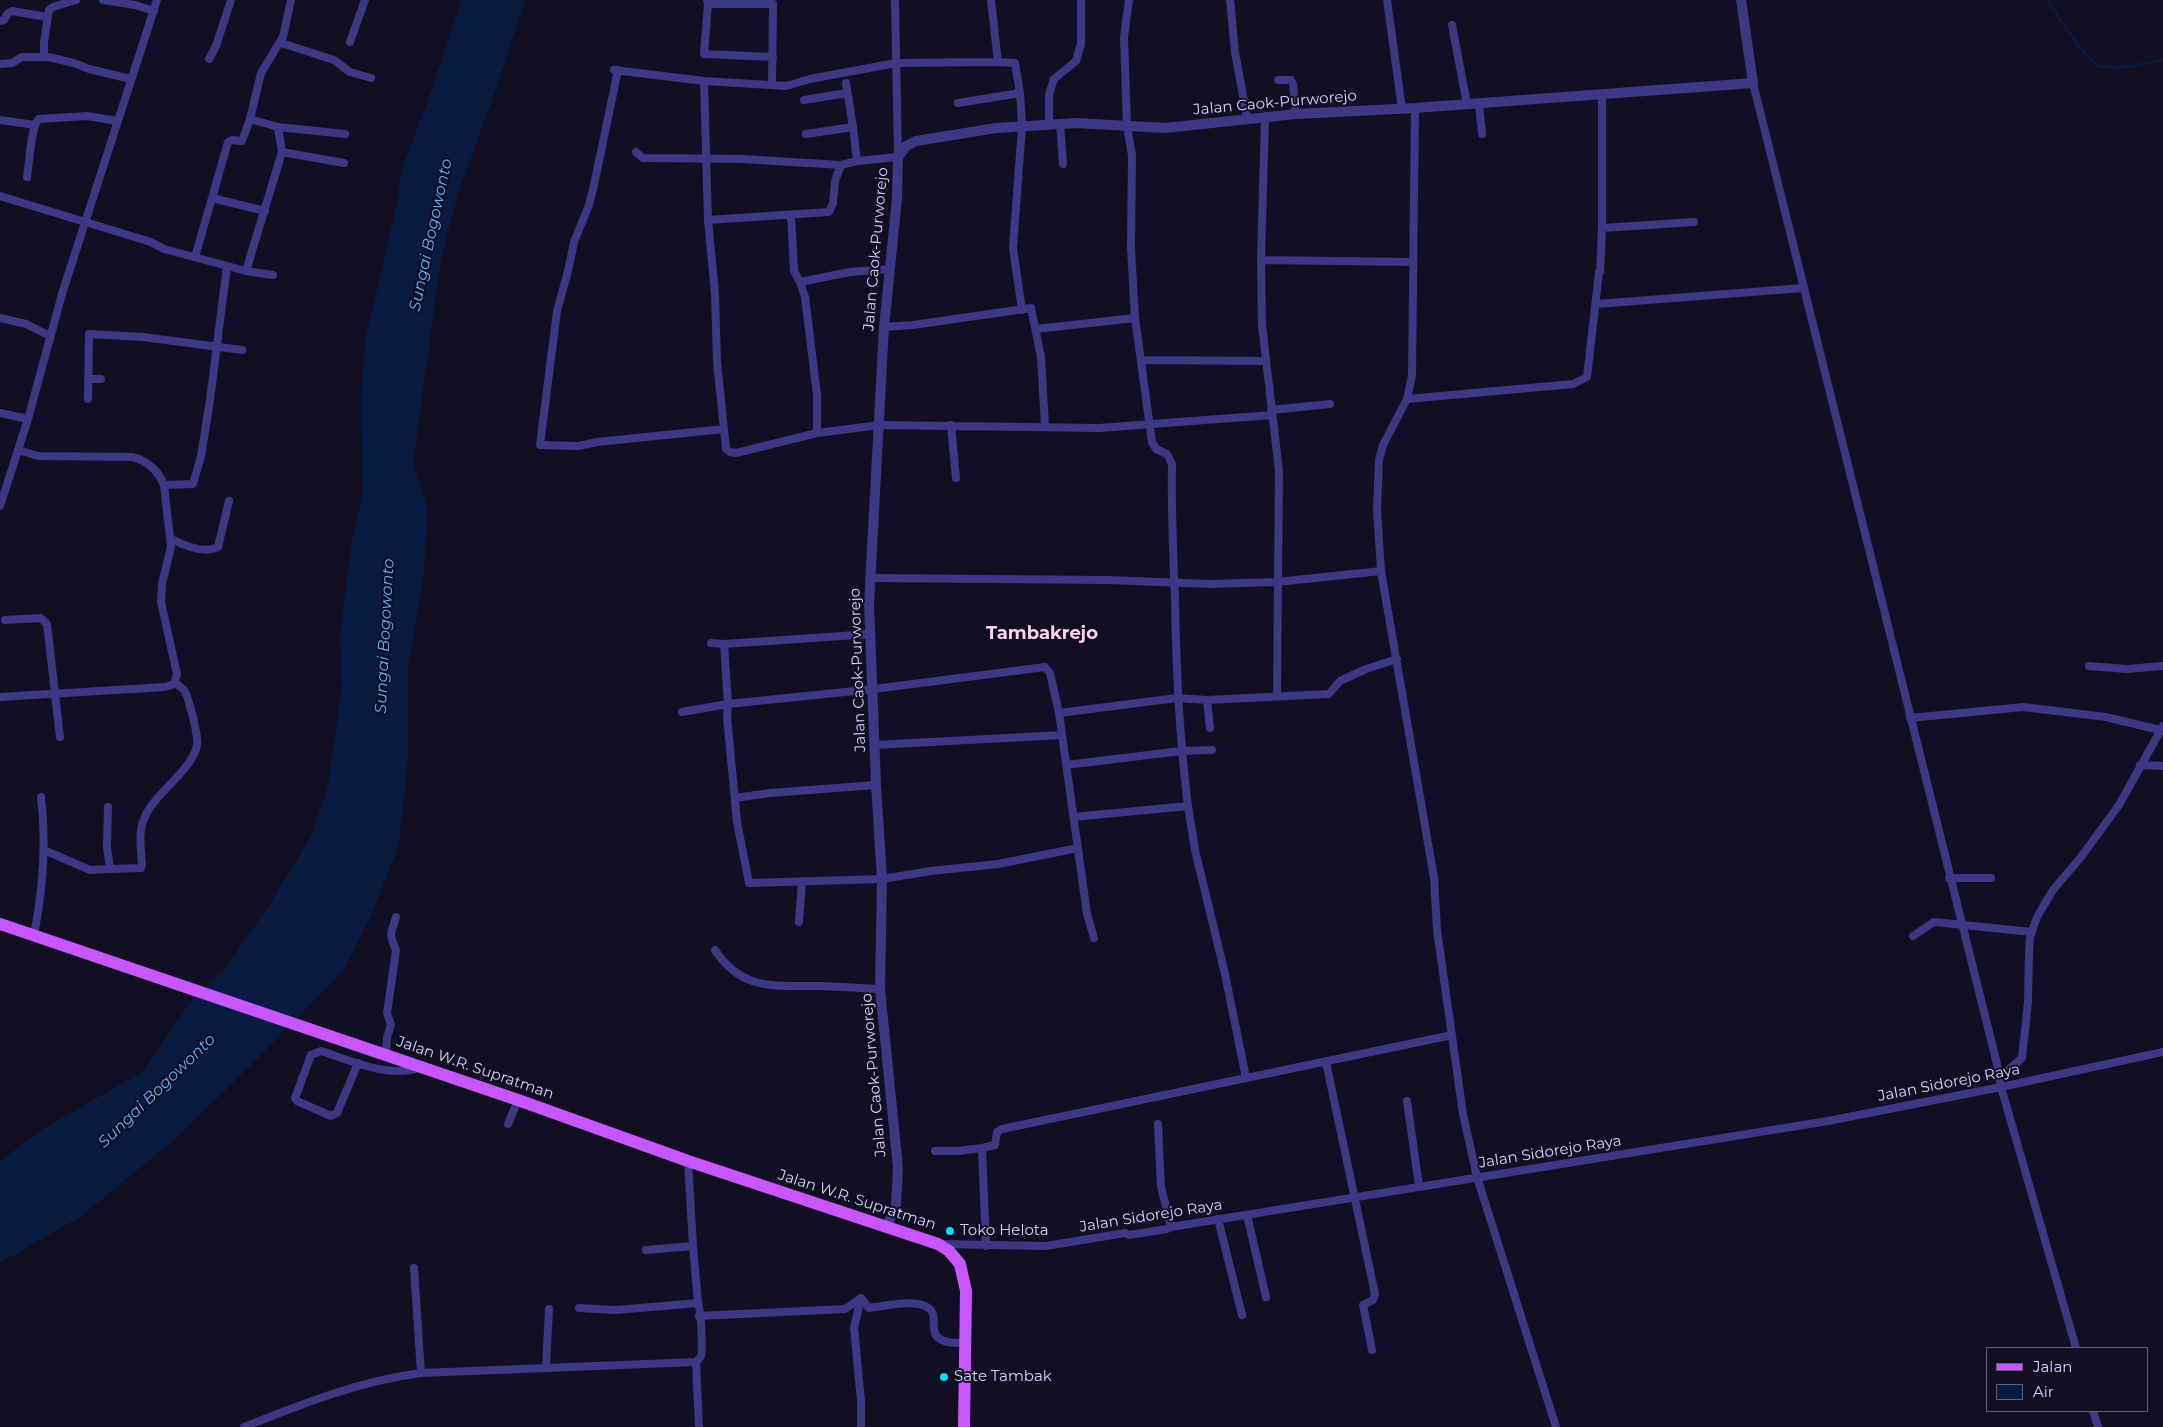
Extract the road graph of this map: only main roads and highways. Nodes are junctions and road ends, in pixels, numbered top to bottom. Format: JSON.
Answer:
{"nodes":[{"id":1,"x":0,"y":924,"type":"edge"},
{"id":2,"x":964,"y":1427,"type":"edge"}],
"edges":[{"from":1,"to":2,"type":"main road","name":"Jalan W.R. Supratman"}]}
